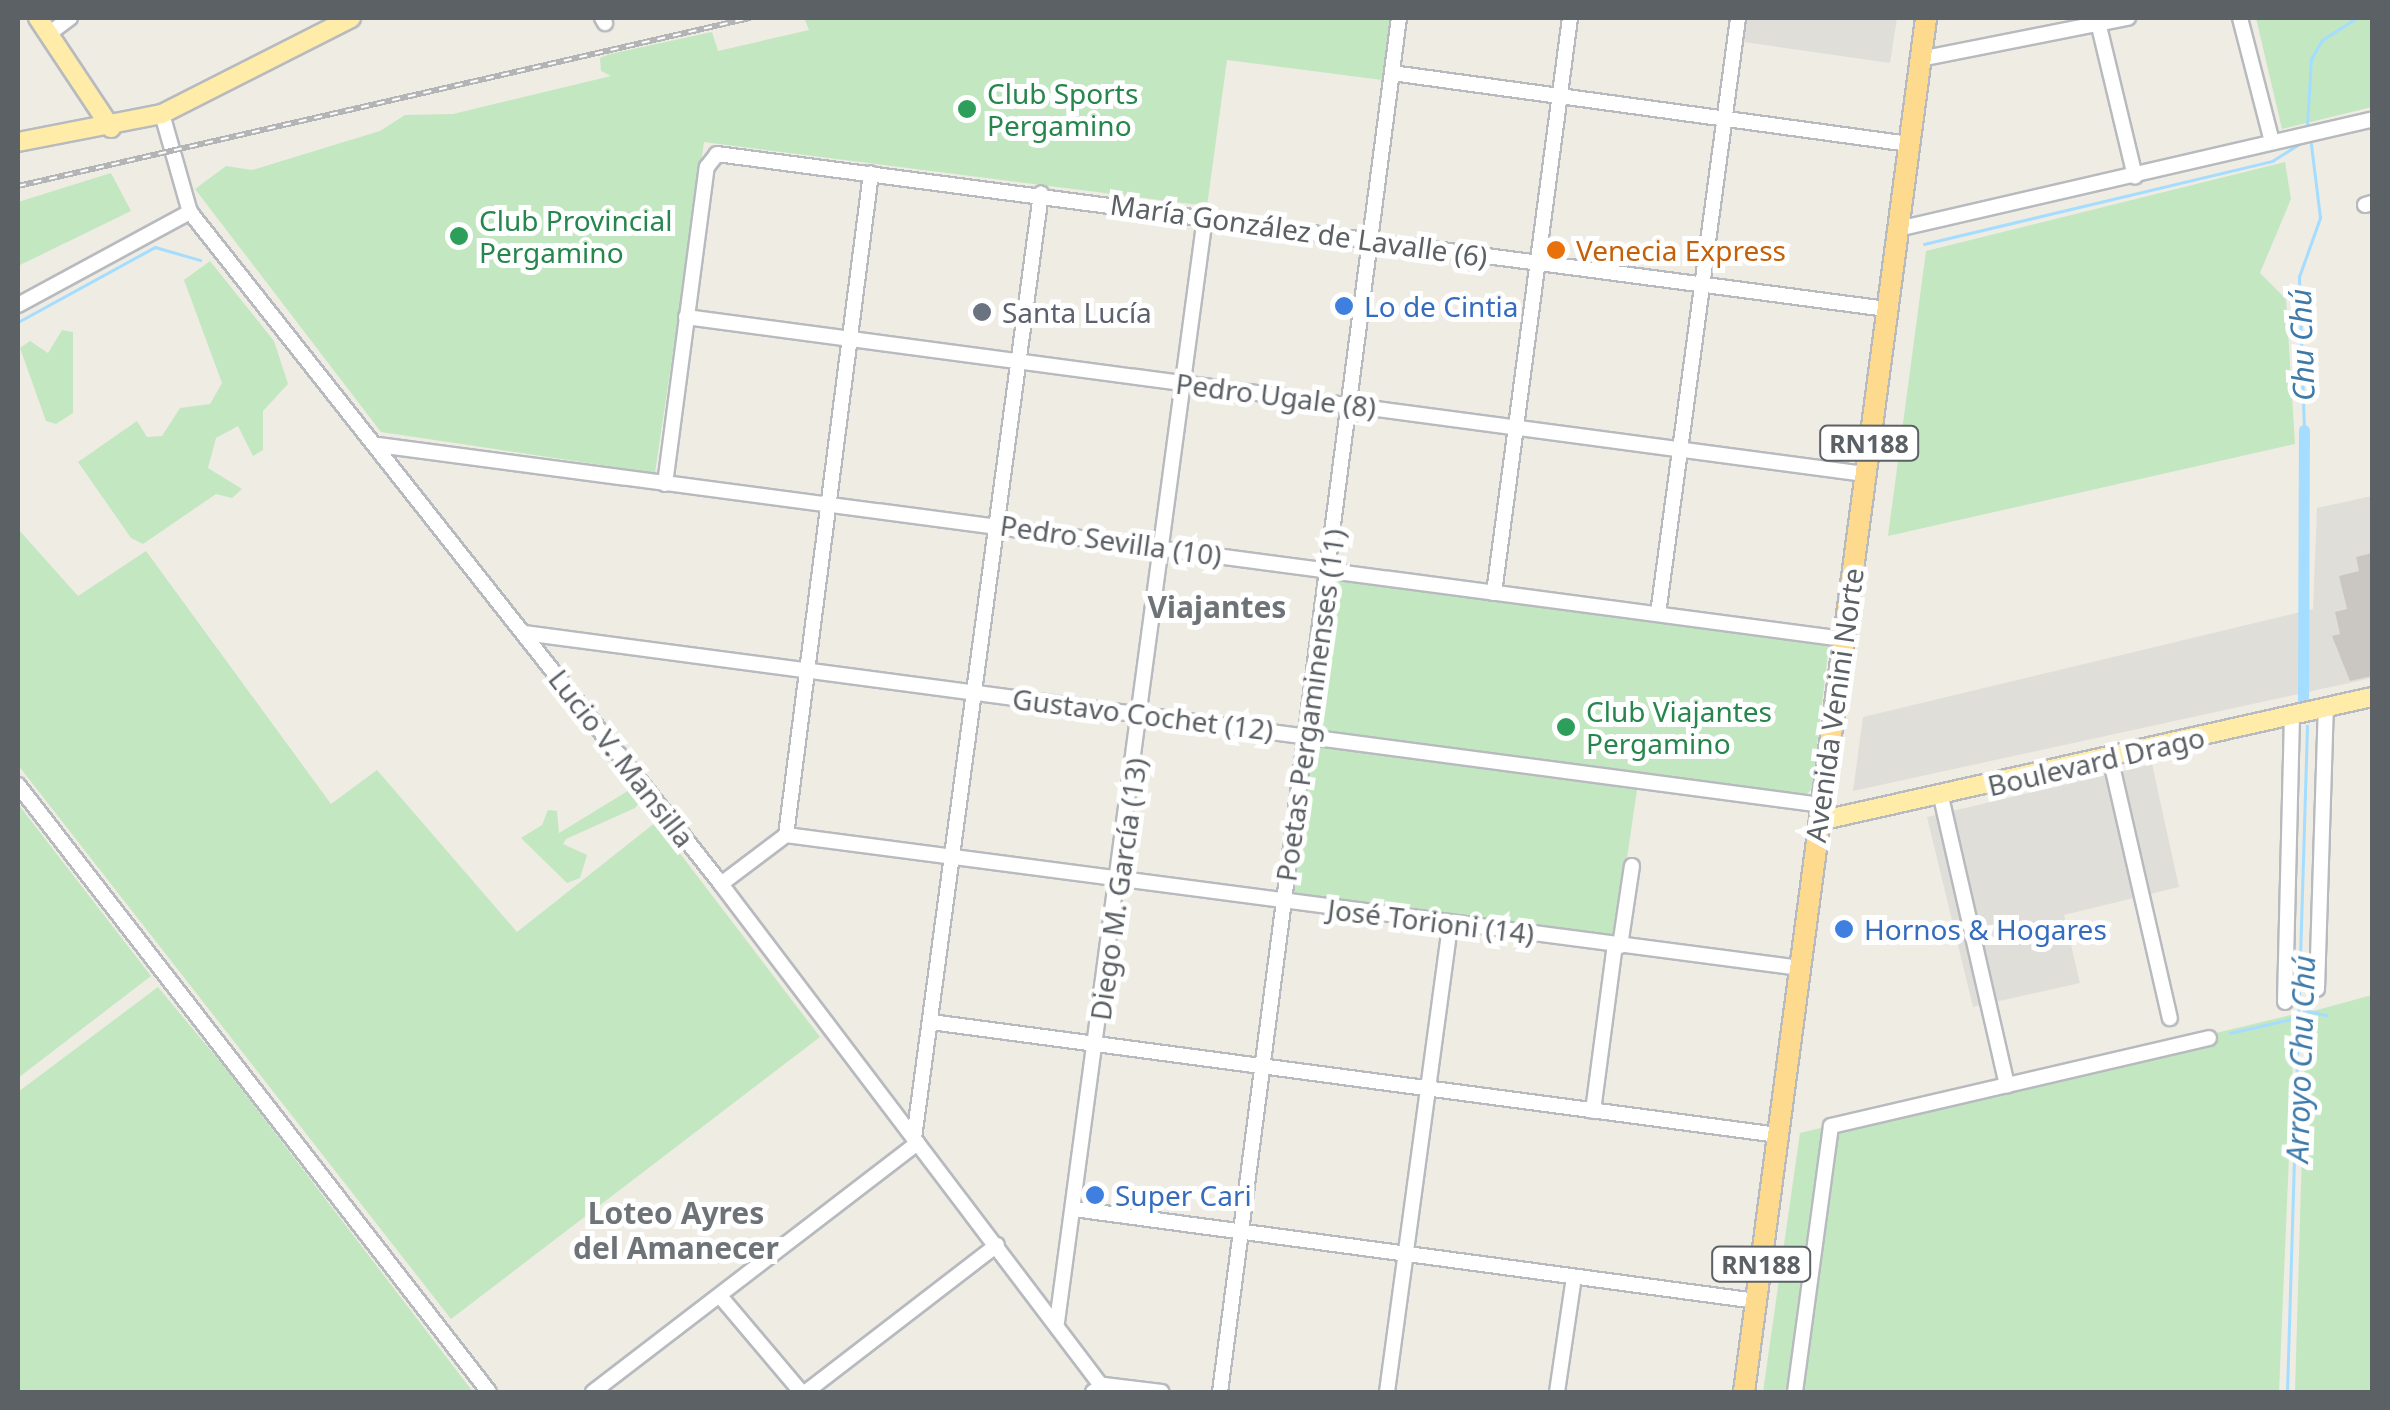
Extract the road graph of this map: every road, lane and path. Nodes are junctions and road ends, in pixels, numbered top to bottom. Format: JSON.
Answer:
{"nodes":[{"id":1,"x":38,"y":18,"type":"edge"},
{"id":2,"x":70,"y":18,"type":"edge"},
{"id":3,"x":351,"y":18,"type":"edge"},
{"id":4,"x":1399,"y":18,"type":"edge"},
{"id":5,"x":1570,"y":18,"type":"edge"},
{"id":6,"x":1738,"y":18,"type":"edge"},
{"id":7,"x":1926,"y":18,"type":"edge"},
{"id":8,"x":2128,"y":18,"type":"edge"},
{"id":9,"x":2240,"y":18,"type":"edge"},
{"id":10,"x":2098,"y":21,"type":"edge"},
{"id":11,"x":328,"y":23,"type":"edge"},
{"id":12,"x":50,"y":33,"type":"junction"},
{"id":13,"x":1920,"y":59,"type":"junction"},
{"id":14,"x":1392,"y":73,"type":"junction"},
{"id":15,"x":1559,"y":96,"type":"junction"},
{"id":16,"x":162,"y":114,"type":"junction"},
{"id":17,"x":1725,"y":119,"type":"junction"},
{"id":18,"x":2372,"y":120,"type":"edge"},
{"id":19,"x":111,"y":128,"type":"junction"},
{"id":20,"x":18,"y":142,"type":"edge"},
{"id":21,"x":2272,"y":142,"type":"junction"},
{"id":22,"x":1909,"y":144,"type":"junction"},
{"id":23,"x":872,"y":173,"type":"junction"},
{"id":24,"x":2135,"y":176,"type":"junction"},
{"id":25,"x":1041,"y":194,"type":"junction"},
{"id":26,"x":190,"y":212,"type":"junction"},
{"id":27,"x":1206,"y":217,"type":"junction"},
{"id":28,"x":1898,"y":229,"type":"junction"},
{"id":29,"x":1370,"y":240,"type":"junction"},
{"id":30,"x":1538,"y":262,"type":"junction"},
{"id":31,"x":1703,"y":284,"type":"junction"},
{"id":32,"x":18,"y":306,"type":"edge"},
{"id":33,"x":1887,"y":309,"type":"junction"},
{"id":34,"x":686,"y":318,"type":"junction"},
{"id":35,"x":851,"y":340,"type":"junction"},
{"id":36,"x":1018,"y":361,"type":"junction"},
{"id":37,"x":1185,"y":384,"type":"junction"},
{"id":38,"x":1350,"y":404,"type":"junction"},
{"id":39,"x":1515,"y":427,"type":"junction"},
{"id":40,"x":378,"y":445,"type":"junction"},
{"id":41,"x":1680,"y":450,"type":"junction"},
{"id":42,"x":1865,"y":474,"type":"junction"},
{"id":43,"x":665,"y":484,"type":"junction"},
{"id":44,"x":829,"y":504,"type":"junction"},
{"id":45,"x":998,"y":524,"type":"junction"},
{"id":46,"x":1164,"y":547,"type":"junction"},
{"id":47,"x":1328,"y":570,"type":"junction"},
{"id":48,"x":1494,"y":593,"type":"junction"},
{"id":49,"x":1658,"y":614,"type":"junction"},
{"id":50,"x":524,"y":633,"type":"junction"},
{"id":51,"x":1843,"y":639,"type":"junction"},
{"id":52,"x":806,"y":670,"type":"junction"},
{"id":53,"x":976,"y":692,"type":"junction"},
{"id":54,"x":2372,"y":697,"type":"edge"},
{"id":55,"x":2321,"y":709,"type":"junction"},
{"id":56,"x":1142,"y":713,"type":"junction"},
{"id":57,"x":2294,"y":715,"type":"junction"},
{"id":58,"x":1306,"y":735,"type":"junction"},
{"id":59,"x":2110,"y":757,"type":"junction"},
{"id":60,"x":18,"y":785,"type":"edge"},
{"id":61,"x":1941,"y":797,"type":"junction"},
{"id":62,"x":1820,"y":813,"type":"junction"},
{"id":63,"x":786,"y":835,"type":"junction"},
{"id":64,"x":953,"y":858,"type":"junction"},
{"id":65,"x":1632,"y":866,"type":"dead end"},
{"id":66,"x":1120,"y":879,"type":"junction"},
{"id":67,"x":721,"y":884,"type":"junction"},
{"id":68,"x":1284,"y":902,"type":"junction"},
{"id":69,"x":1450,"y":924,"type":"junction"},
{"id":70,"x":1617,"y":946,"type":"junction"},
{"id":71,"x":1800,"y":968,"type":"junction"},
{"id":72,"x":2317,"y":989,"type":"dead end"},
{"id":73,"x":2285,"y":1002,"type":"dead end"},
{"id":74,"x":2170,"y":1018,"type":"dead end"},
{"id":75,"x":931,"y":1022,"type":"junction"},
{"id":76,"x":2209,"y":1038,"type":"dead end"},
{"id":77,"x":1096,"y":1044,"type":"junction"},
{"id":78,"x":1262,"y":1067,"type":"junction"},
{"id":79,"x":2007,"y":1086,"type":"junction"},
{"id":80,"x":1428,"y":1089,"type":"junction"},
{"id":81,"x":1593,"y":1111,"type":"junction"},
{"id":82,"x":1778,"y":1135,"type":"junction"},
{"id":83,"x":916,"y":1140,"type":"junction"},
{"id":84,"x":1074,"y":1208,"type":"junction"},
{"id":85,"x":1241,"y":1232,"type":"junction"},
{"id":86,"x":997,"y":1245,"type":"junction"},
{"id":87,"x":1405,"y":1256,"type":"junction"},
{"id":88,"x":1574,"y":1278,"type":"junction"},
{"id":89,"x":720,"y":1296,"type":"junction"},
{"id":90,"x":1756,"y":1301,"type":"junction"},
{"id":91,"x":1057,"y":1322,"type":"junction"},
{"id":92,"x":1101,"y":1390,"type":"edge"},
{"id":93,"x":489,"y":1392,"type":"edge"},
{"id":94,"x":592,"y":1392,"type":"edge"},
{"id":95,"x":803,"y":1392,"type":"edge"},
{"id":96,"x":1162,"y":1392,"type":"edge"},
{"id":97,"x":1220,"y":1392,"type":"edge"},
{"id":98,"x":1387,"y":1392,"type":"edge"},
{"id":99,"x":1558,"y":1392,"type":"edge"},
{"id":100,"x":1744,"y":1392,"type":"edge"},
{"id":101,"x":1795,"y":1392,"type":"edge"}],
"edges":[{"from":1,"to":12,"type":"main road"},
{"from":2,"to":12,"type":"street"},
{"from":3,"to":11,"type":"main road"},
{"from":4,"to":14,"type":"street","name":"Poetas Pergaminenses (11)"},
{"from":5,"to":15,"type":"street"},
{"from":6,"to":17,"type":"street"},
{"from":7,"to":13,"type":"highway","name":"Avenida Venini Norte","number":"RN188"},
{"from":8,"to":10,"type":"street"},
{"from":9,"to":21,"type":"street"},
{"from":10,"to":13,"type":"street"},
{"from":10,"to":24,"type":"street"},
{"from":11,"to":16,"type":"main road"},
{"from":12,"to":19,"type":"main road"},
{"from":13,"to":22,"type":"highway","name":"Avenida Venini Norte","number":"RN188"},
{"from":14,"to":15,"type":"street"},
{"from":14,"to":29,"type":"street","name":"Poetas Pergaminenses (11)"},
{"from":15,"to":17,"type":"street"},
{"from":15,"to":30,"type":"street"},
{"from":16,"to":19,"type":"main road"},
{"from":16,"to":26,"type":"street","name":"Lucio V. Mansilla"},
{"from":17,"to":22,"type":"street"},
{"from":17,"to":31,"type":"street"},
{"from":18,"to":21,"type":"street"},
{"from":19,"to":20,"type":"main road"},
{"from":21,"to":24,"type":"street"},
{"from":22,"to":28,"type":"highway","name":"Avenida Venini Norte","number":"RN188"},
{"from":23,"to":25,"type":"street","name":"María González de Lavalle (6)"},
{"from":23,"to":34,"type":"street","name":"María González de Lavalle (6)"},
{"from":23,"to":35,"type":"street"},
{"from":24,"to":28,"type":"street"},
{"from":25,"to":27,"type":"street","name":"María González de Lavalle (6)"},
{"from":25,"to":36,"type":"street"},
{"from":26,"to":32,"type":"street"},
{"from":26,"to":40,"type":"street","name":"Lucio V. Mansilla"},
{"from":27,"to":29,"type":"street","name":"María González de Lavalle (6)"},
{"from":27,"to":37,"type":"street","name":"Diego M. García (13)"},
{"from":28,"to":33,"type":"highway","name":"Avenida Venini Norte","number":"RN188"},
{"from":29,"to":30,"type":"street","name":"María González de Lavalle (6)"},
{"from":29,"to":38,"type":"street","name":"Poetas Pergaminenses (11)"},
{"from":30,"to":31,"type":"street","name":"María González de Lavalle (6)"},
{"from":30,"to":39,"type":"street"},
{"from":31,"to":33,"type":"street","name":"María González de Lavalle (6)"},
{"from":31,"to":41,"type":"street"},
{"from":33,"to":42,"type":"highway","name":"Avenida Venini Norte","number":"RN188"},
{"from":34,"to":35,"type":"street","name":"Pedro Ugale (8)"},
{"from":34,"to":43,"type":"street"},
{"from":35,"to":36,"type":"street","name":"Pedro Ugale (8)"},
{"from":35,"to":44,"type":"street"},
{"from":36,"to":37,"type":"street","name":"Pedro Ugale (8)"},
{"from":36,"to":45,"type":"street"},
{"from":37,"to":38,"type":"street","name":"Pedro Ugale (8)"},
{"from":37,"to":46,"type":"street","name":"Diego M. García (13)"},
{"from":38,"to":39,"type":"street","name":"Pedro Ugale (8)"},
{"from":38,"to":47,"type":"street","name":"Poetas Pergaminenses (11)"},
{"from":39,"to":41,"type":"street","name":"Pedro Ugale (8)"},
{"from":39,"to":48,"type":"street"},
{"from":40,"to":43,"type":"street","name":"Pedro Sevilla (10)"},
{"from":40,"to":50,"type":"street","name":"Lucio V. Mansilla"},
{"from":41,"to":42,"type":"street","name":"Pedro Ugale (8)"},
{"from":41,"to":49,"type":"street"},
{"from":42,"to":51,"type":"highway","name":"Avenida Venini Norte","number":"RN188"},
{"from":43,"to":44,"type":"street","name":"Pedro Sevilla (10)"},
{"from":44,"to":45,"type":"street","name":"Pedro Sevilla (10)"},
{"from":44,"to":52,"type":"street"},
{"from":45,"to":46,"type":"street","name":"Pedro Sevilla (10)"},
{"from":45,"to":53,"type":"street"},
{"from":46,"to":47,"type":"street","name":"Pedro Sevilla (10)"},
{"from":46,"to":56,"type":"street","name":"Diego M. García (13)"},
{"from":47,"to":48,"type":"street","name":"Pedro Sevilla (10)"},
{"from":47,"to":58,"type":"street","name":"Poetas Pergaminenses (11)"},
{"from":48,"to":49,"type":"street","name":"Pedro Sevilla (10)"},
{"from":49,"to":51,"type":"street","name":"Pedro Sevilla (10)"},
{"from":50,"to":52,"type":"street","name":"Gustavo Cochet (12)"},
{"from":50,"to":67,"type":"street","name":"Lucio V. Mansilla"},
{"from":51,"to":62,"type":"highway","name":"Avenida Venini Norte","number":"RN188"},
{"from":52,"to":53,"type":"street","name":"Gustavo Cochet (12)"},
{"from":52,"to":63,"type":"street"},
{"from":53,"to":56,"type":"street","name":"Gustavo Cochet (12)"},
{"from":53,"to":64,"type":"street"},
{"from":54,"to":55,"type":"main road","name":"Boulevard Drago"},
{"from":55,"to":57,"type":"main road","name":"Boulevard Drago"},
{"from":55,"to":72,"type":"street"},
{"from":56,"to":58,"type":"street","name":"Gustavo Cochet (12)"},
{"from":56,"to":66,"type":"street","name":"Diego M. García (13)"},
{"from":57,"to":59,"type":"main road","name":"Boulevard Drago"},
{"from":57,"to":73,"type":"street"},
{"from":58,"to":62,"type":"street","name":"Gustavo Cochet (12)"},
{"from":58,"to":68,"type":"street","name":"Poetas Pergaminenses (11)"},
{"from":59,"to":61,"type":"main road","name":"Boulevard Drago"},
{"from":59,"to":74,"type":"street"},
{"from":60,"to":93,"type":"street"},
{"from":61,"to":62,"type":"main road","name":"Boulevard Drago"},
{"from":61,"to":79,"type":"street"},
{"from":62,"to":71,"type":"highway","name":"Avenida Venini Norte","number":"RN188"},
{"from":63,"to":64,"type":"street","name":"José Torioni (14)"},
{"from":63,"to":67,"type":"street"},
{"from":64,"to":66,"type":"street","name":"José Torioni (14)"},
{"from":64,"to":75,"type":"street"},
{"from":65,"to":70,"type":"street"},
{"from":66,"to":68,"type":"street","name":"José Torioni (14)"},
{"from":66,"to":77,"type":"street","name":"Diego M. García (13)"},
{"from":67,"to":83,"type":"street","name":"Lucio V. Mansilla"},
{"from":68,"to":69,"type":"street","name":"José Torioni (14)"},
{"from":68,"to":78,"type":"street","name":"Poetas Pergaminenses (11)"},
{"from":69,"to":70,"type":"street","name":"José Torioni (14)"},
{"from":69,"to":80,"type":"street"},
{"from":70,"to":71,"type":"street","name":"José Torioni (14)"},
{"from":70,"to":81,"type":"street"},
{"from":71,"to":82,"type":"highway","name":"Avenida Venini Norte","number":"RN188"},
{"from":75,"to":77,"type":"street"},
{"from":75,"to":83,"type":"street"},
{"from":76,"to":79,"type":"street"},
{"from":77,"to":78,"type":"street"},
{"from":77,"to":84,"type":"street","name":"Diego M. García (13)"},
{"from":78,"to":80,"type":"street"},
{"from":78,"to":85,"type":"street","name":"Poetas Pergaminenses (11)"},
{"from":79,"to":101,"type":"street"},
{"from":80,"to":81,"type":"street"},
{"from":80,"to":87,"type":"street"},
{"from":81,"to":82,"type":"street"},
{"from":82,"to":90,"type":"highway","name":"Avenida Venini Norte","number":"RN188"},
{"from":83,"to":86,"type":"street","name":"Lucio V. Mansilla"},
{"from":83,"to":89,"type":"street"},
{"from":84,"to":85,"type":"street"},
{"from":84,"to":91,"type":"street","name":"Diego M. García (13)"},
{"from":85,"to":87,"type":"street"},
{"from":85,"to":97,"type":"street","name":"Poetas Pergaminenses (11)"},
{"from":86,"to":91,"type":"street","name":"Lucio V. Mansilla"},
{"from":86,"to":95,"type":"street"},
{"from":87,"to":88,"type":"street"},
{"from":87,"to":98,"type":"street"},
{"from":88,"to":90,"type":"street"},
{"from":88,"to":99,"type":"street"},
{"from":89,"to":94,"type":"street"},
{"from":89,"to":95,"type":"street"},
{"from":90,"to":100,"type":"highway","name":"Avenida Venini Norte","number":"RN188"},
{"from":91,"to":92,"type":"street","name":"Lucio V. Mansilla"},
{"from":92,"to":96,"type":"street"}]}
